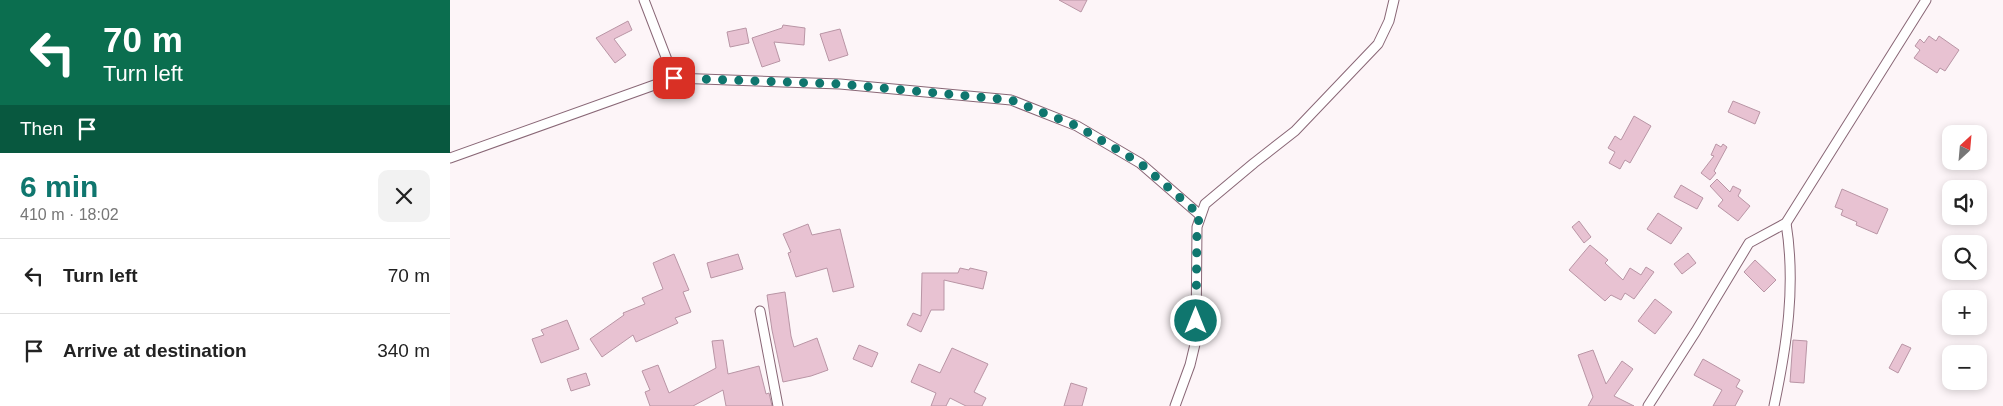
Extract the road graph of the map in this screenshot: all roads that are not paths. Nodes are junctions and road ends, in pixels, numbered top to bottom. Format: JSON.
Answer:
{"nodes":[{"id":1,"x":644,"y":0,"type":"edge"},
{"id":2,"x":1394,"y":0,"type":"edge"},
{"id":3,"x":1926,"y":0,"type":"edge"},
{"id":4,"x":674,"y":78,"type":"junction"},
{"id":5,"x":450,"y":158,"type":"edge"},
{"id":6,"x":1200,"y":215,"type":"junction"},
{"id":7,"x":1786,"y":223,"type":"junction"},
{"id":8,"x":760,"y":312,"type":"dead end"},
{"id":9,"x":778,"y":406,"type":"edge"},
{"id":10,"x":1175,"y":406,"type":"edge"},
{"id":11,"x":1648,"y":406,"type":"edge"},
{"id":12,"x":1774,"y":406,"type":"edge"}],
"edges":[{"from":1,"to":4,"type":"street"},
{"from":2,"to":6,"type":"street"},
{"from":3,"to":7,"type":"street"},
{"from":4,"to":5,"type":"street"},
{"from":4,"to":6,"type":"street"},
{"from":6,"to":10,"type":"street"},
{"from":7,"to":11,"type":"street"},
{"from":7,"to":12,"type":"street"},
{"from":8,"to":9,"type":"street"}]}
